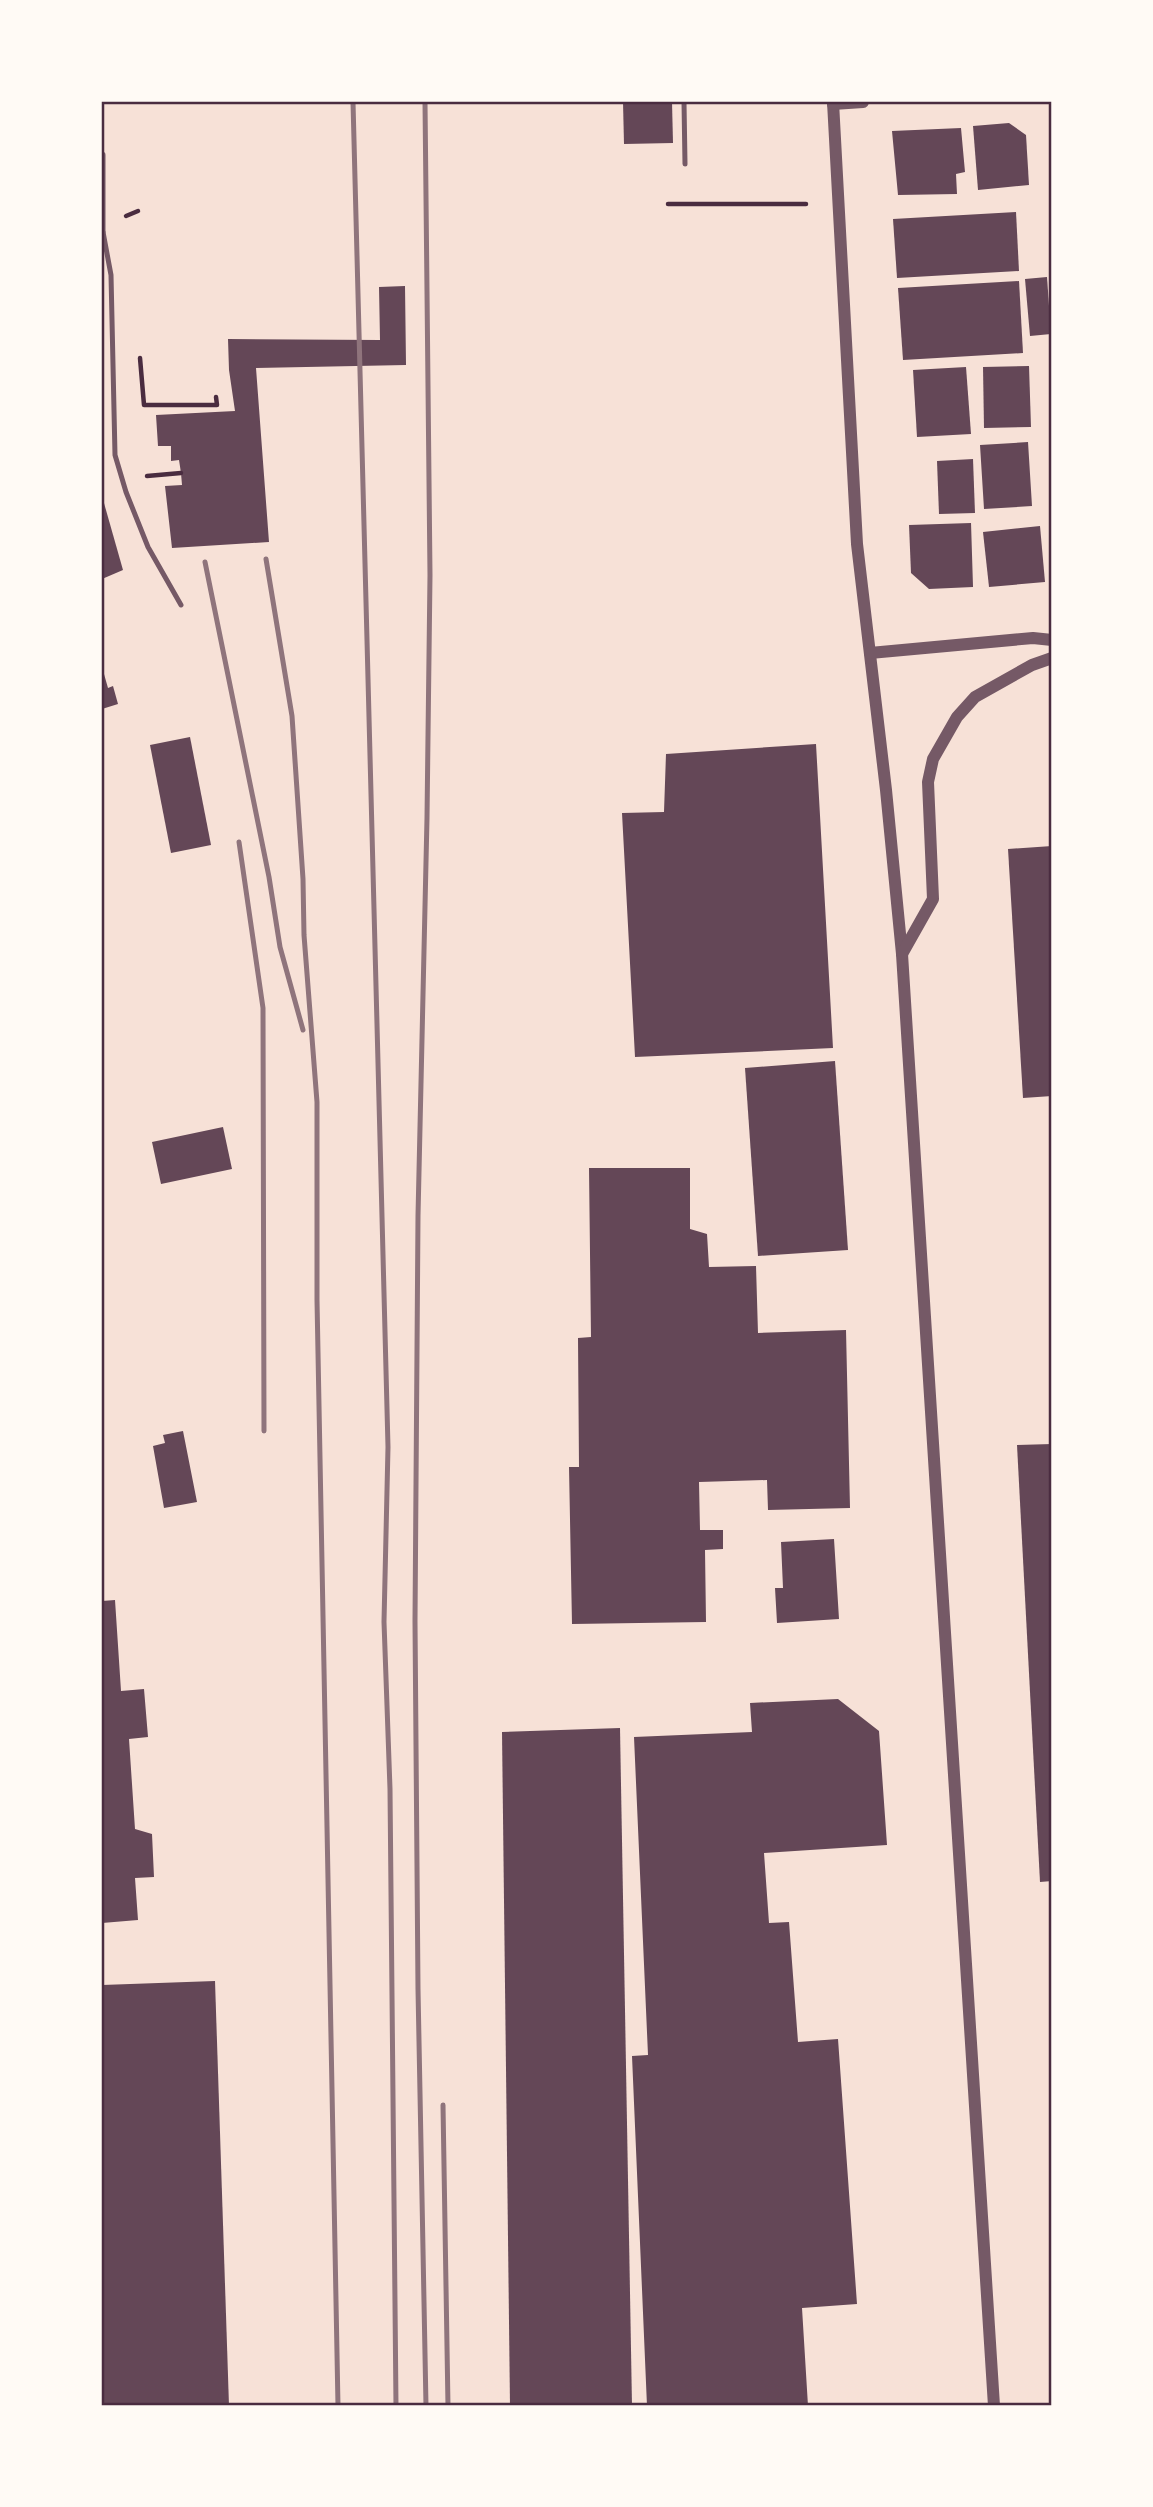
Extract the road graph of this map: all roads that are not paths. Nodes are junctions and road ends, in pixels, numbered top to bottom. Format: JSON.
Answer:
{"nodes":[{"id":1,"x":684,"y":102,"type":"edge"},
{"id":2,"x":863,"y":102,"type":"edge"},
{"id":3,"x":833,"y":103,"type":"edge"},
{"id":4,"x":102,"y":155,"type":"edge"},
{"id":5,"x":685,"y":164,"type":"dead end"},
{"id":6,"x":102,"y":232,"type":"edge"},
{"id":7,"x":181,"y":605,"type":"dead end"},
{"id":8,"x":1052,"y":640,"type":"edge"},
{"id":9,"x":870,"y":653,"type":"junction"},
{"id":10,"x":1052,"y":658,"type":"edge"},
{"id":11,"x":902,"y":954,"type":"junction"},
{"id":12,"x":995,"y":2406,"type":"edge"}],
"edges":[{"from":1,"to":5,"type":"lane"},
{"from":2,"to":3,"type":"street"},
{"from":3,"to":9,"type":"street"},
{"from":4,"to":6,"type":"street"},
{"from":6,"to":7,"type":"lane"},
{"from":8,"to":9,"type":"street"},
{"from":9,"to":11,"type":"street"},
{"from":10,"to":11,"type":"street"},
{"from":11,"to":12,"type":"street"}]}
